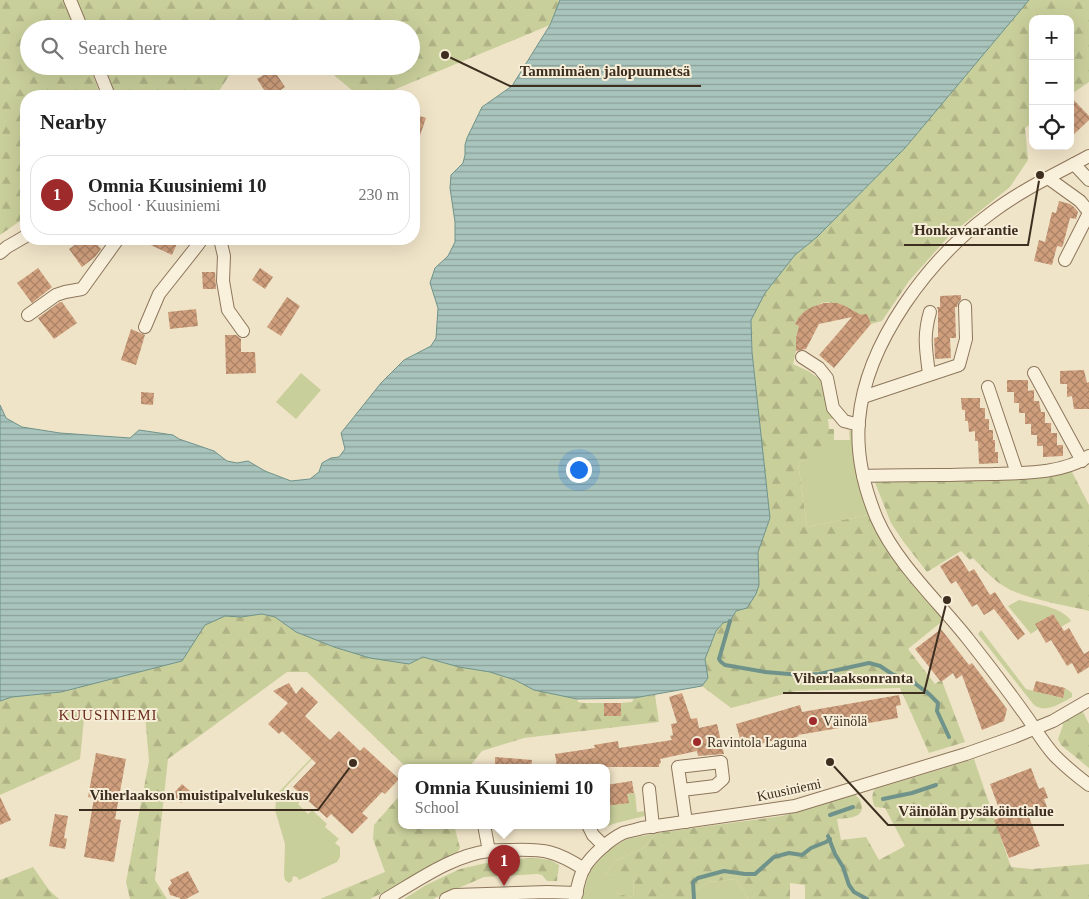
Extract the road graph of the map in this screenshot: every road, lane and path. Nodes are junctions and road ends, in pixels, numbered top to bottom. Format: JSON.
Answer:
{"nodes":[{"id":1,"x":70,"y":0,"type":"edge"},
{"id":2,"x":78,"y":20,"type":"edge"},
{"id":3,"x":101,"y":75,"type":"edge"},
{"id":4,"x":107,"y":90,"type":"edge"},
{"id":5,"x":1089,"y":156,"type":"edge"},
{"id":6,"x":1074,"y":164,"type":"junction"},
{"id":7,"x":1048,"y":178,"type":"junction"},
{"id":8,"x":1089,"y":180,"type":"edge"},
{"id":9,"x":1089,"y":212,"type":"edge"},
{"id":10,"x":20,"y":239,"type":"edge"},
{"id":11,"x":114,"y":245,"type":"edge"},
{"id":12,"x":199,"y":245,"type":"edge"},
{"id":13,"x":221,"y":245,"type":"edge"},
{"id":14,"x":0,"y":253,"type":"edge"},
{"id":15,"x":1065,"y":260,"type":"dead end"},
{"id":16,"x":965,"y":306,"type":"dead end"},
{"id":17,"x":930,"y":312,"type":"dead end"},
{"id":18,"x":28,"y":315,"type":"dead end"},
{"id":19,"x":145,"y":327,"type":"dead end"},
{"id":20,"x":242,"y":331,"type":"dead end"},
{"id":21,"x":802,"y":357,"type":"dead end"},
{"id":22,"x":929,"y":374,"type":"junction"},
{"id":23,"x":1034,"y":374,"type":"dead end"},
{"id":24,"x":988,"y":387,"type":"dead end"},
{"id":25,"x":863,"y":397,"type":"junction"},
{"id":26,"x":859,"y":426,"type":"junction"},
{"id":27,"x":1085,"y":458,"type":"edge"},
{"id":28,"x":1017,"y":473,"type":"junction"},
{"id":29,"x":863,"y":476,"type":"junction"},
{"id":30,"x":1089,"y":700,"type":"edge"},
{"id":31,"x":1035,"y":729,"type":"junction"},
{"id":32,"x":1089,"y":785,"type":"edge"},
{"id":33,"x":649,"y":789,"type":"dead end"},
{"id":34,"x":682,"y":790,"type":"dead end"},
{"id":35,"x":686,"y":822,"type":"junction"},
{"id":36,"x":653,"y":827,"type":"junction"},
{"id":37,"x":485,"y":829,"type":"edge"},
{"id":38,"x":590,"y":829,"type":"edge"},
{"id":39,"x":604,"y":846,"type":"junction"},
{"id":40,"x":489,"y":851,"type":"junction"},
{"id":41,"x":584,"y":869,"type":"junction"},
{"id":42,"x":576,"y":896,"type":"edge"},
{"id":43,"x":386,"y":899,"type":"edge"},
{"id":44,"x":446,"y":899,"type":"edge"}],
"edges":[{"from":1,"to":2,"type":"street"},
{"from":3,"to":4,"type":"street"},
{"from":5,"to":6,"type":"street"},
{"from":6,"to":7,"type":"street"},
{"from":6,"to":8,"type":"street"},
{"from":7,"to":9,"type":"street"},
{"from":7,"to":25,"type":"street"},
{"from":9,"to":15,"type":"street"},
{"from":10,"to":14,"type":"street"},
{"from":11,"to":18,"type":"street"},
{"from":12,"to":19,"type":"street"},
{"from":13,"to":20,"type":"street"},
{"from":16,"to":22,"type":"street"},
{"from":17,"to":22,"type":"street"},
{"from":21,"to":26,"type":"street"},
{"from":22,"to":25,"type":"street"},
{"from":23,"to":27,"type":"street"},
{"from":24,"to":28,"type":"street"},
{"from":25,"to":26,"type":"street"},
{"from":26,"to":29,"type":"street"},
{"from":27,"to":28,"type":"street"},
{"from":28,"to":29,"type":"street"},
{"from":29,"to":31,"type":"street"},
{"from":30,"to":31,"type":"street","name":"Kuusiniemi"},
{"from":31,"to":32,"type":"street"},
{"from":31,"to":35,"type":"street","name":"Kuusiniemi"},
{"from":33,"to":36,"type":"street"},
{"from":34,"to":35,"type":"street"},
{"from":35,"to":36,"type":"street","name":"Kuusiniemi"},
{"from":36,"to":39,"type":"street","name":"Kuusiniemi"},
{"from":37,"to":40,"type":"street"},
{"from":38,"to":39,"type":"street"},
{"from":39,"to":41,"type":"street","name":"Kuusiniemi"},
{"from":40,"to":41,"type":"street"},
{"from":40,"to":43,"type":"street"},
{"from":41,"to":42,"type":"street","name":"Kuusiniemi"},
{"from":42,"to":44,"type":"street"}]}
